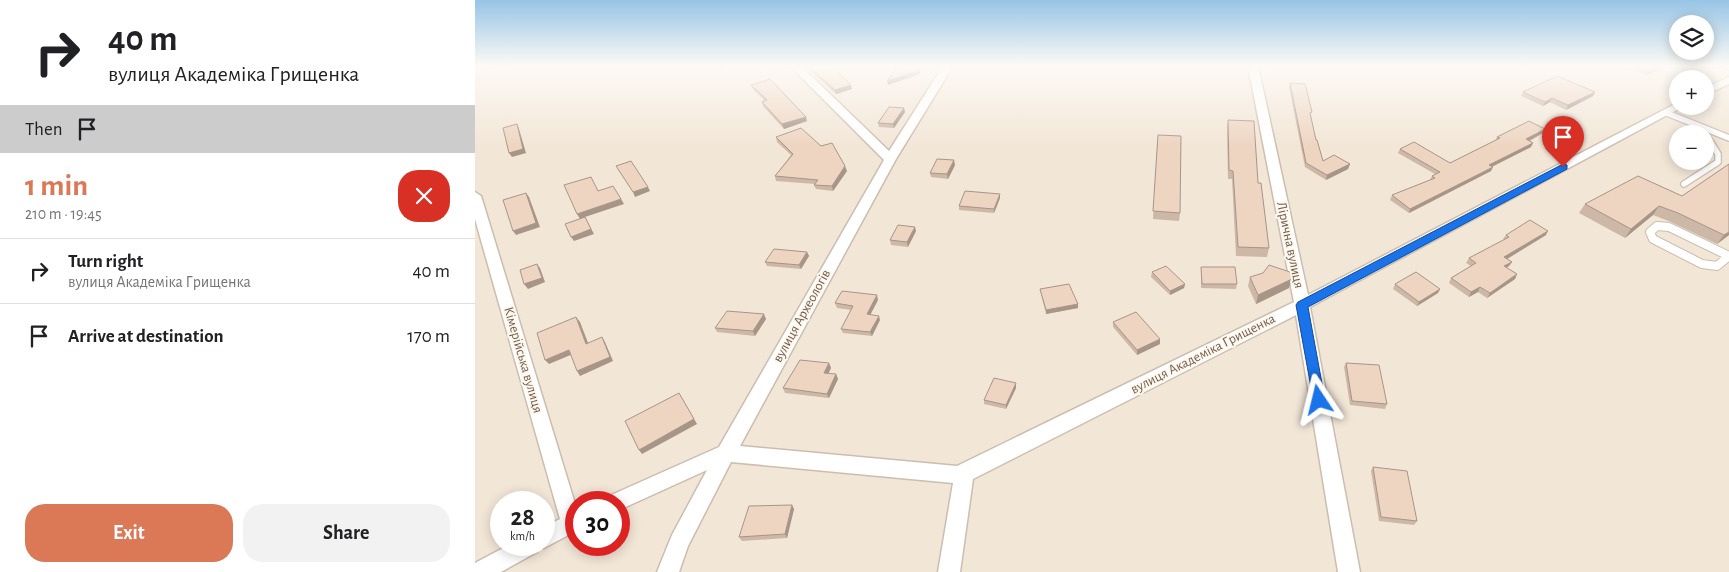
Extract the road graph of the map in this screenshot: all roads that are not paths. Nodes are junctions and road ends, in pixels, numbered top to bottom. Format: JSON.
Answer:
{"nodes":[{"id":1,"x":822,"y":93,"type":"edge"},
{"id":2,"x":931,"y":93,"type":"edge"},
{"id":3,"x":1258,"y":93,"type":"edge"},
{"id":4,"x":1669,"y":111,"type":"edge"},
{"id":5,"x":1682,"y":115,"type":"edge"},
{"id":6,"x":1698,"y":125,"type":"edge"},
{"id":7,"x":1714,"y":132,"type":"edge"},
{"id":8,"x":1729,"y":138,"type":"edge"},
{"id":9,"x":1714,"y":148,"type":"edge"},
{"id":10,"x":890,"y":159,"type":"junction"},
{"id":11,"x":1714,"y":165,"type":"edge"},
{"id":12,"x":1706,"y":170,"type":"edge"},
{"id":13,"x":1684,"y":184,"type":"dead end"},
{"id":14,"x":475,"y":196,"type":"edge"},
{"id":15,"x":1729,"y":256,"type":"edge"},
{"id":16,"x":1302,"y":305,"type":"junction"},
{"id":17,"x":726,"y":453,"type":"junction"},
{"id":18,"x":964,"y":472,"type":"junction"},
{"id":19,"x":565,"y":492,"type":"edge"},
{"id":20,"x":630,"y":496,"type":"edge"},
{"id":21,"x":510,"y":556,"type":"edge"},
{"id":22,"x":480,"y":572,"type":"edge"},
{"id":23,"x":668,"y":572,"type":"edge"},
{"id":24,"x":949,"y":572,"type":"edge"},
{"id":25,"x":1349,"y":572,"type":"edge"}],
"edges":[{"from":1,"to":10,"type":"street"},
{"from":2,"to":10,"type":"street","name":"вулиця Археологів"},
{"from":3,"to":16,"type":"street","name":"Лірична вулиця"},
{"from":4,"to":16,"type":"street","name":"вулиця Академіка Грищенка"},
{"from":5,"to":6,"type":"lane"},
{"from":7,"to":8,"type":"lane"},
{"from":9,"to":11,"type":"lane"},
{"from":10,"to":17,"type":"street","name":"вулиця Археологів"},
{"from":12,"to":13,"type":"lane"},
{"from":14,"to":19,"type":"street","name":"Кімерійська вулиця"},
{"from":15,"to":15,"type":"lane"},
{"from":16,"to":18,"type":"street","name":"вулиця Академіка Грищенка"},
{"from":16,"to":25,"type":"street","name":"Лірична вулиця"},
{"from":17,"to":18,"type":"street","name":"вулиця Академіка Грищенка"},
{"from":17,"to":20,"type":"street"},
{"from":17,"to":23,"type":"street","name":"вулиця Археологів"},
{"from":18,"to":24,"type":"street"},
{"from":21,"to":22,"type":"street"}]}
